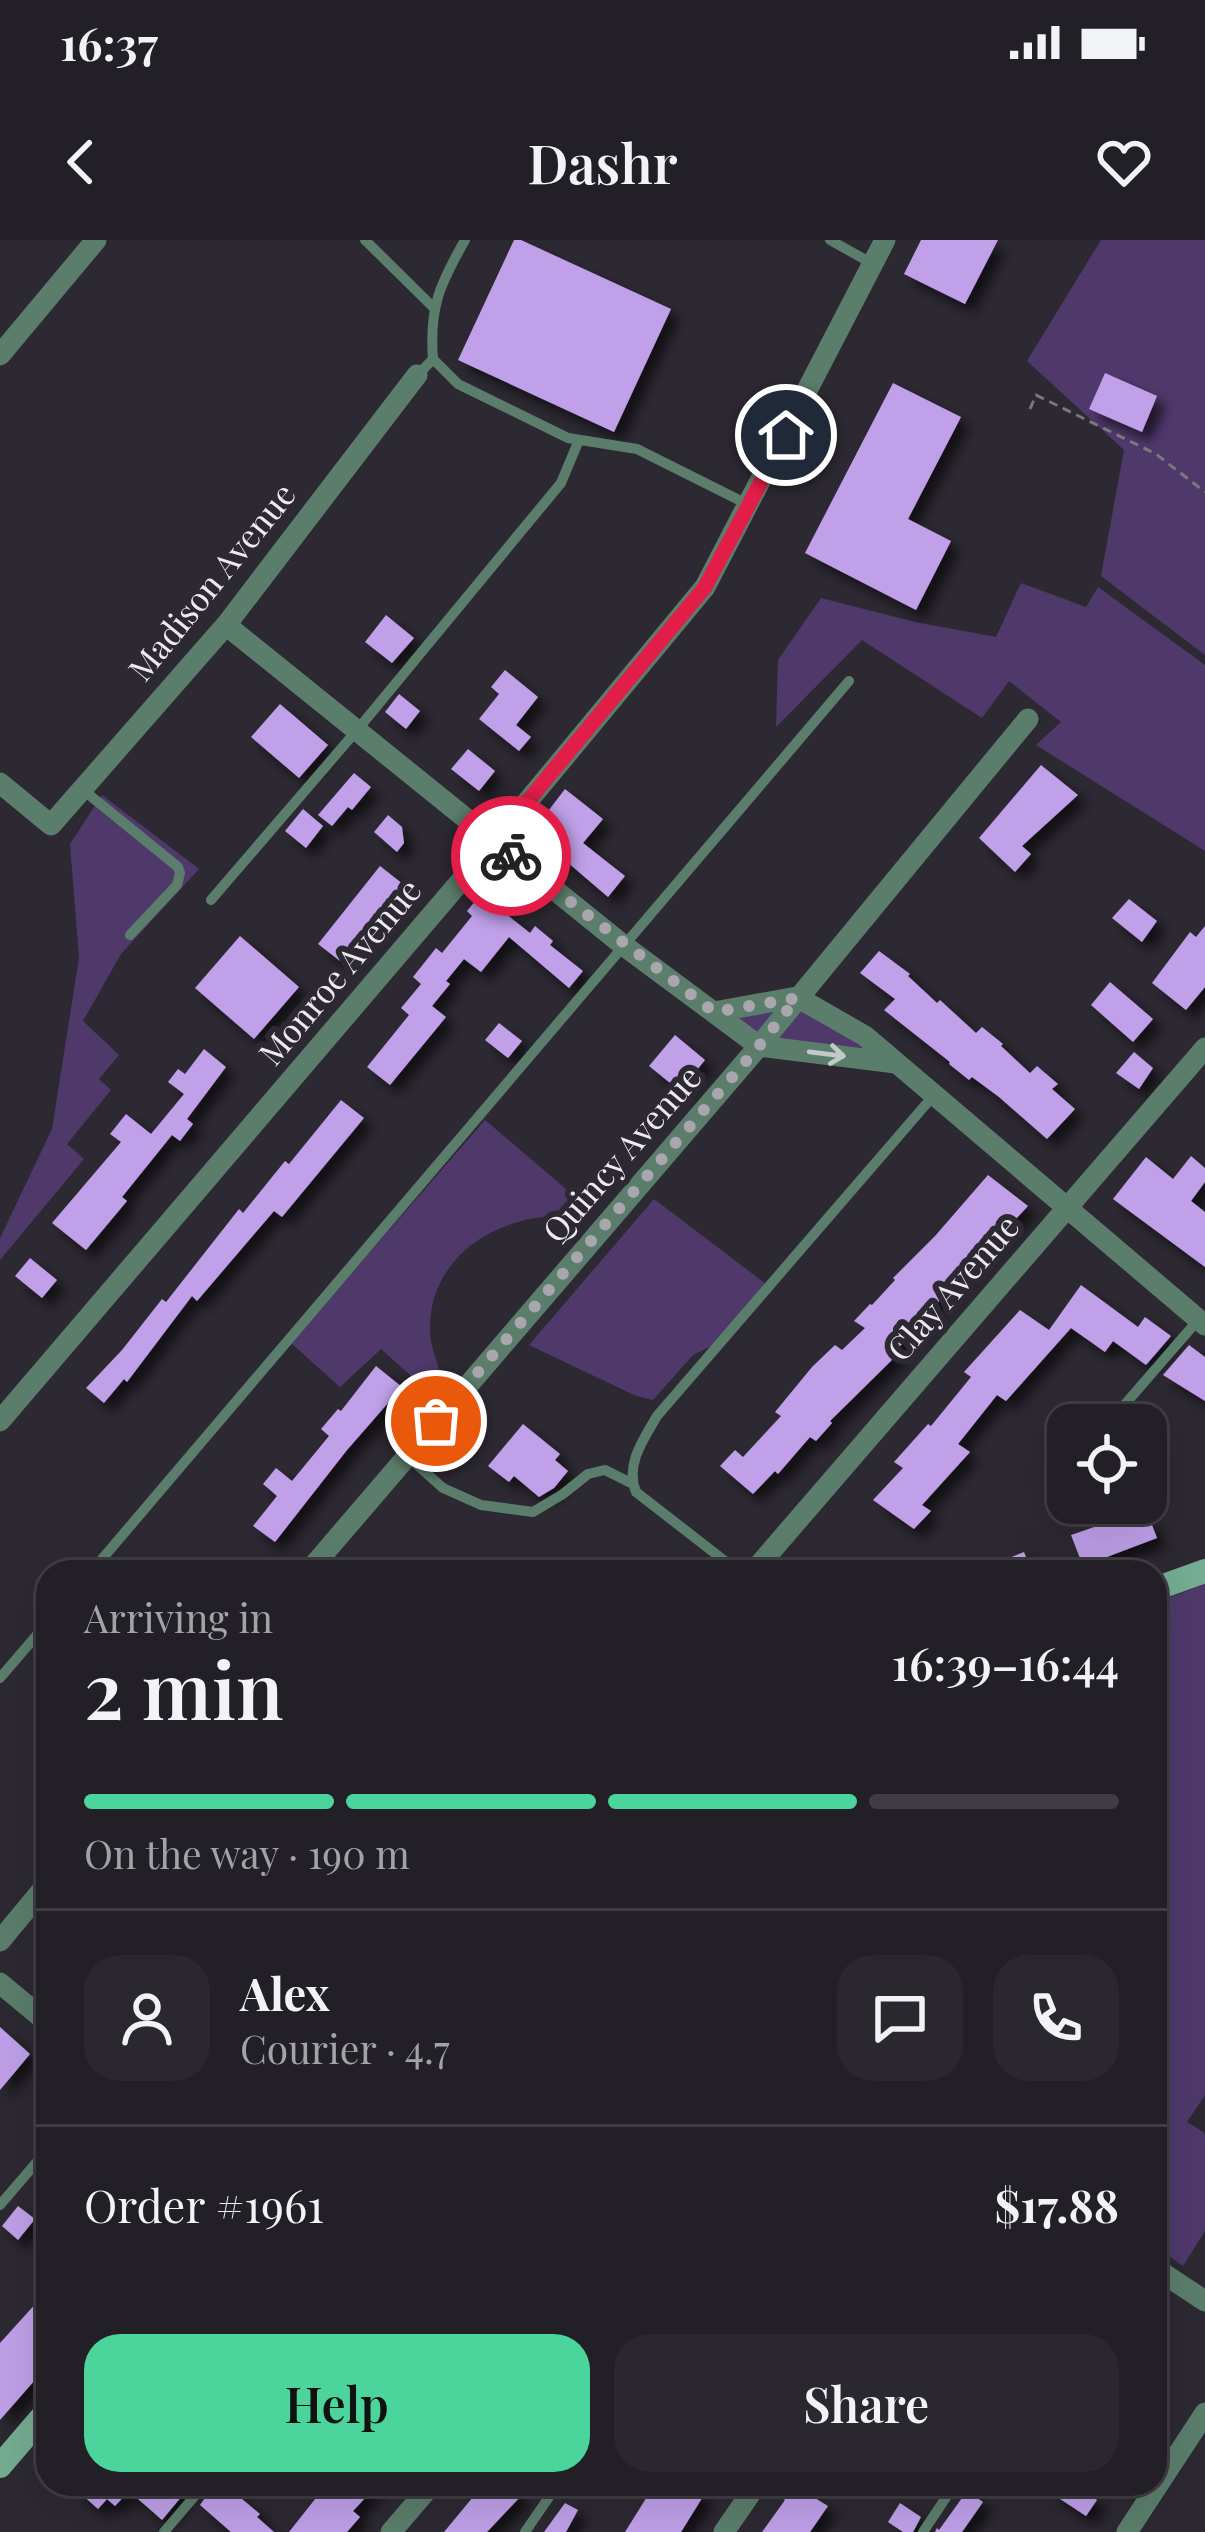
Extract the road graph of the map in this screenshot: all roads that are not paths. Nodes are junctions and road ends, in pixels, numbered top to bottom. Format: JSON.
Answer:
{"nodes":[{"id":1,"x":96,"y":240,"type":"edge"},
{"id":2,"x":365,"y":240,"type":"edge"},
{"id":3,"x":465,"y":240,"type":"edge"},
{"id":4,"x":830,"y":240,"type":"edge"},
{"id":5,"x":885,"y":240,"type":"edge"},
{"id":6,"x":873,"y":264,"type":"junction"},
{"id":7,"x":436,"y":309,"type":"junction"},
{"id":8,"x":0,"y":356,"type":"edge"},
{"id":9,"x":422,"y":371,"type":"junction"},
{"id":10,"x":579,"y":440,"type":"junction"},
{"id":11,"x":750,"y":506,"type":"junction"},
{"id":12,"x":226,"y":625,"type":"junction"},
{"id":13,"x":848,"y":681,"type":"dead end"},
{"id":14,"x":1028,"y":719,"type":"dead end"},
{"id":15,"x":358,"y":729,"type":"junction"},
{"id":16,"x":0,"y":783,"type":"edge"},
{"id":17,"x":82,"y":789,"type":"junction"},
{"id":18,"x":494,"y":842,"type":"junction"},
{"id":19,"x":211,"y":900,"type":"dead end"},
{"id":20,"x":130,"y":935,"type":"dead end"},
{"id":21,"x":623,"y":945,"type":"junction"},
{"id":22,"x":797,"y":998,"type":"junction"},
{"id":23,"x":714,"y":1012,"type":"junction"},
{"id":24,"x":759,"y":1046,"type":"junction"},
{"id":25,"x":1205,"y":1048,"type":"edge"},
{"id":26,"x":896,"y":1063,"type":"junction"},
{"id":27,"x":934,"y":1095,"type":"junction"},
{"id":28,"x":1066,"y":1207,"type":"junction"},
{"id":29,"x":1202,"y":1323,"type":"edge"},
{"id":30,"x":1127,"y":1404,"type":"edge"},
{"id":31,"x":0,"y":1420,"type":"edge"},
{"id":32,"x":406,"y":1455,"type":"junction"},
{"id":33,"x":633,"y":1484,"type":"junction"},
{"id":34,"x":101,"y":1560,"type":"edge"},
{"id":35,"x":318,"y":1560,"type":"edge"},
{"id":36,"x":724,"y":1560,"type":"edge"},
{"id":37,"x":763,"y":1560,"type":"edge"},
{"id":38,"x":1205,"y":1571,"type":"edge"},
{"id":39,"x":1167,"y":1585,"type":"edge"},
{"id":40,"x":36,"y":1636,"type":"edge"},
{"id":41,"x":0,"y":1678,"type":"edge"},
{"id":42,"x":36,"y":1898,"type":"edge"},
{"id":43,"x":0,"y":1941,"type":"edge"},
{"id":44,"x":0,"y":1983,"type":"edge"},
{"id":45,"x":36,"y":2014,"type":"edge"},
{"id":46,"x":36,"y":2163,"type":"edge"},
{"id":47,"x":0,"y":2204,"type":"edge"},
{"id":48,"x":1167,"y":2276,"type":"edge"},
{"id":49,"x":1205,"y":2300,"type":"edge"},
{"id":50,"x":1205,"y":2413,"type":"edge"},
{"id":51,"x":36,"y":2424,"type":"edge"},
{"id":52,"x":0,"y":2466,"type":"edge"},
{"id":53,"x":1167,"y":2470,"type":"edge"},
{"id":54,"x":195,"y":2496,"type":"edge"},
{"id":55,"x":422,"y":2496,"type":"edge"},
{"id":56,"x":551,"y":2496,"type":"edge"},
{"id":57,"x":750,"y":2496,"type":"edge"},
{"id":58,"x":947,"y":2496,"type":"edge"},
{"id":59,"x":1150,"y":2496,"type":"edge"},
{"id":60,"x":164,"y":2532,"type":"edge"},
{"id":61,"x":391,"y":2532,"type":"edge"},
{"id":62,"x":526,"y":2532,"type":"edge"},
{"id":63,"x":724,"y":2532,"type":"edge"},
{"id":64,"x":923,"y":2532,"type":"edge"},
{"id":65,"x":1126,"y":2532,"type":"edge"}],
"edges":[{"from":1,"to":8,"type":"street"},
{"from":2,"to":7,"type":"lane"},
{"from":3,"to":7,"type":"lane"},
{"from":4,"to":6,"type":"lane"},
{"from":5,"to":6,"type":"street","name":"Monroe Avenue"},
{"from":6,"to":11,"type":"street","name":"Monroe Avenue"},
{"from":7,"to":9,"type":"lane"},
{"from":9,"to":10,"type":"lane"},
{"from":9,"to":12,"type":"street","name":"Madison Avenue"},
{"from":10,"to":11,"type":"lane"},
{"from":10,"to":15,"type":"lane"},
{"from":11,"to":18,"type":"street","name":"Monroe Avenue"},
{"from":12,"to":15,"type":"street"},
{"from":12,"to":17,"type":"street","name":"Madison Avenue"},
{"from":13,"to":21,"type":"lane"},
{"from":14,"to":22,"type":"street","name":"Quincy Avenue"},
{"from":15,"to":18,"type":"street"},
{"from":15,"to":19,"type":"lane"},
{"from":16,"to":17,"type":"street","name":"Madison Avenue"},
{"from":17,"to":20,"type":"lane"},
{"from":18,"to":21,"type":"street"},
{"from":18,"to":31,"type":"street","name":"Monroe Avenue"},
{"from":21,"to":23,"type":"street"},
{"from":21,"to":34,"type":"lane"},
{"from":22,"to":23,"type":"street"},
{"from":22,"to":24,"type":"street","name":"Quincy Avenue"},
{"from":22,"to":26,"type":"street"},
{"from":23,"to":24,"type":"street"},
{"from":24,"to":26,"type":"street","one_way":true},
{"from":24,"to":32,"type":"street","name":"Quincy Avenue"},
{"from":25,"to":28,"type":"street","name":"Clay Avenue"},
{"from":26,"to":27,"type":"street"},
{"from":27,"to":28,"type":"street"},
{"from":27,"to":33,"type":"lane"},
{"from":28,"to":29,"type":"street"},
{"from":28,"to":37,"type":"street","name":"Clay Avenue"},
{"from":29,"to":30,"type":"lane"},
{"from":32,"to":33,"type":"lane"},
{"from":32,"to":35,"type":"street","name":"Quincy Avenue"},
{"from":33,"to":36,"type":"lane"},
{"from":38,"to":39,"type":"main road"},
{"from":40,"to":41,"type":"lane"},
{"from":42,"to":43,"type":"street"},
{"from":44,"to":45,"type":"street"},
{"from":46,"to":47,"type":"lane"},
{"from":48,"to":49,"type":"street"},
{"from":50,"to":53,"type":"street"},
{"from":51,"to":52,"type":"main road"},
{"from":54,"to":60,"type":"lane"},
{"from":55,"to":61,"type":"street"},
{"from":56,"to":62,"type":"lane"},
{"from":57,"to":63,"type":"street"},
{"from":58,"to":64,"type":"lane"},
{"from":59,"to":65,"type":"street"}]}
